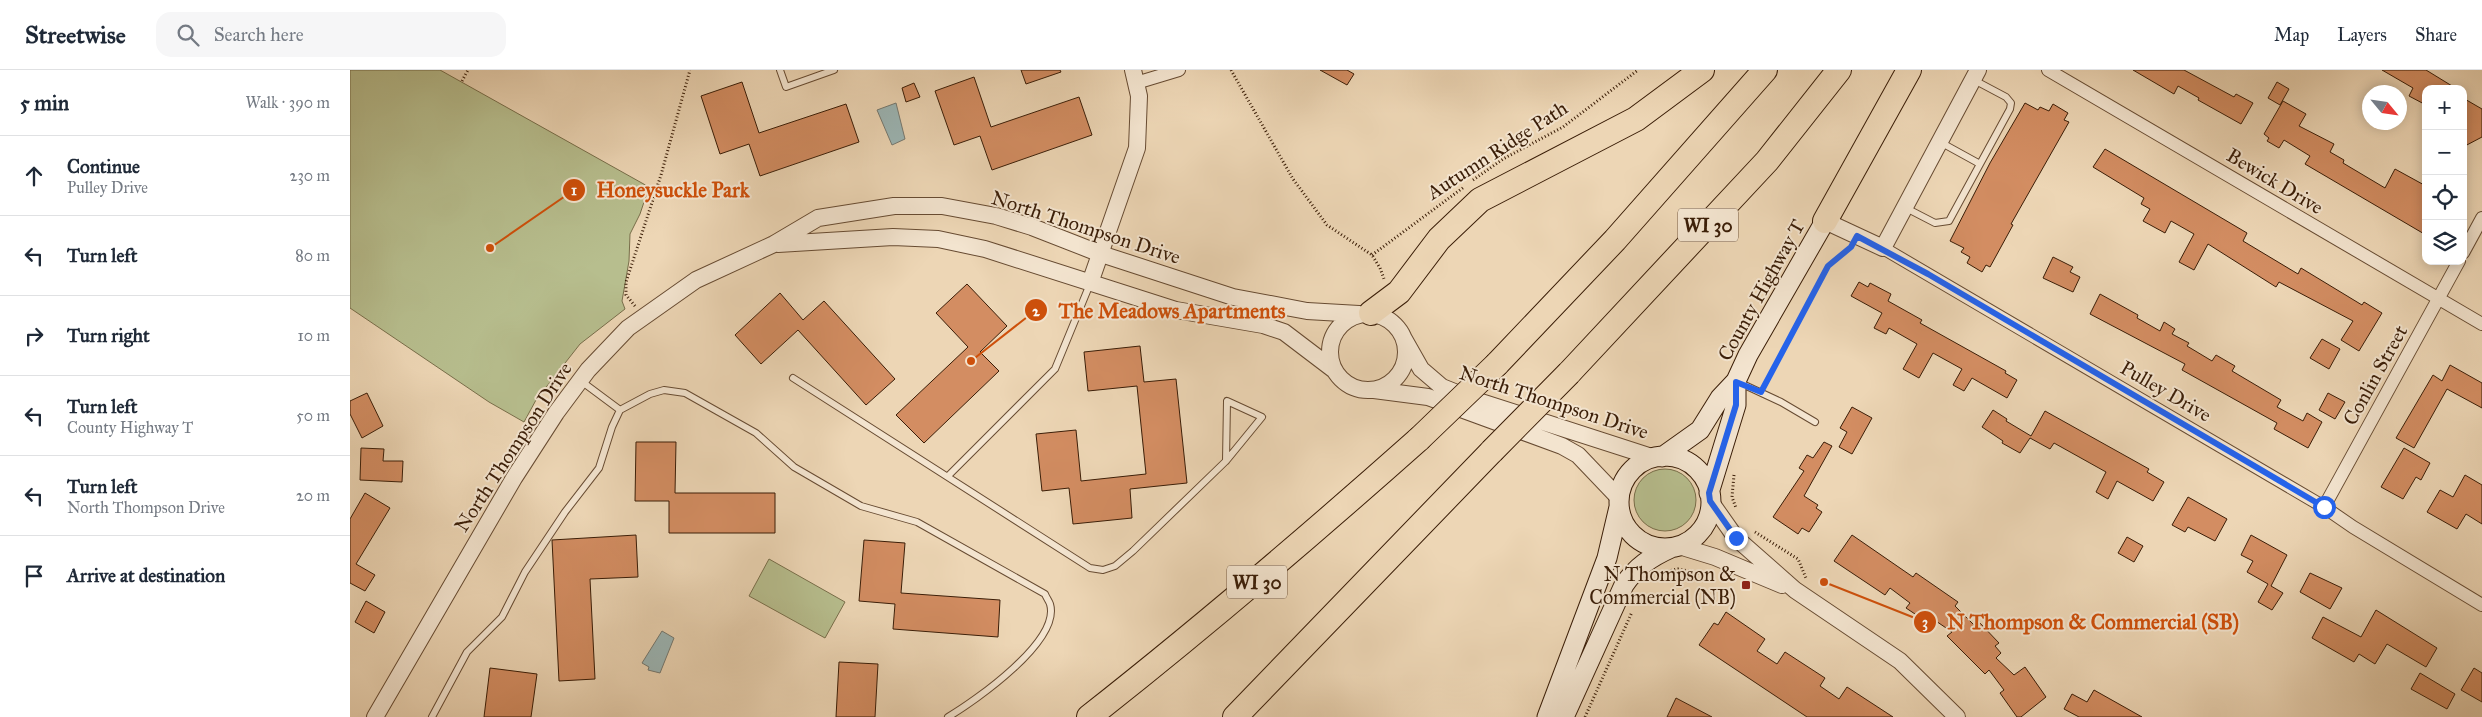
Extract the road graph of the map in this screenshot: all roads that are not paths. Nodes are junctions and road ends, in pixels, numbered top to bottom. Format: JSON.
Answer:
{"nodes":[{"id":1,"x":780,"y":70,"type":"edge"},
{"id":2,"x":834,"y":70,"type":"edge"},
{"id":3,"x":1178,"y":70,"type":"edge"},
{"id":4,"x":1702,"y":70,"type":"edge"},
{"id":5,"x":1765,"y":70,"type":"edge"},
{"id":6,"x":1839,"y":70,"type":"edge"},
{"id":7,"x":1909,"y":70,"type":"edge"},
{"id":8,"x":2048,"y":70,"type":"edge"},
{"id":9,"x":1975,"y":75,"type":"edge"},
{"id":10,"x":1134,"y":76,"type":"edge"},
{"id":11,"x":1939,"y":142,"type":"junction"},
{"id":12,"x":1980,"y":164,"type":"junction"},
{"id":13,"x":1904,"y":207,"type":"junction"},
{"id":14,"x":2482,"y":218,"type":"edge"},
{"id":15,"x":1825,"y":221,"type":"junction"},
{"id":16,"x":774,"y":244,"type":"junction"},
{"id":17,"x":2467,"y":246,"type":"edge"},
{"id":18,"x":1882,"y":248,"type":"junction"},
{"id":19,"x":1101,"y":254,"type":"junction"},
{"id":20,"x":2456,"y":265,"type":"edge"},
{"id":21,"x":1090,"y":283,"type":"junction"},
{"id":22,"x":2438,"y":299,"type":"junction"},
{"id":23,"x":1365,"y":314,"type":"junction"},
{"id":24,"x":2482,"y":324,"type":"edge"},
{"id":25,"x":1404,"y":339,"type":"junction"},
{"id":26,"x":1334,"y":370,"type":"junction"},
{"id":27,"x":793,"y":378,"type":"dead end"},
{"id":28,"x":580,"y":380,"type":"junction"},
{"id":29,"x":1736,"y":382,"type":"junction"},
{"id":30,"x":1374,"y":390,"type":"junction"},
{"id":31,"x":620,"y":410,"type":"junction"},
{"id":32,"x":1815,"y":422,"type":"dead end"},
{"id":33,"x":1659,"y":457,"type":"junction"},
{"id":34,"x":1226,"y":461,"type":"junction"},
{"id":35,"x":948,"y":476,"type":"junction"},
{"id":36,"x":1710,"y":497,"type":"junction"},
{"id":37,"x":1619,"y":502,"type":"junction"},
{"id":38,"x":2324,"y":507,"type":"junction"},
{"id":39,"x":1675,"y":546,"type":"junction"},
{"id":40,"x":1795,"y":590,"type":"junction"},
{"id":41,"x":2482,"y":605,"type":"edge"},
{"id":42,"x":375,"y":717,"type":"edge"},
{"id":43,"x":432,"y":717,"type":"edge"},
{"id":44,"x":948,"y":717,"type":"edge"},
{"id":45,"x":1089,"y":717,"type":"edge"},
{"id":46,"x":1235,"y":717,"type":"edge"},
{"id":47,"x":1547,"y":717,"type":"edge"},
{"id":48,"x":1564,"y":717,"type":"edge"},
{"id":49,"x":1956,"y":717,"type":"edge"}],
"edges":[{"from":1,"to":2,"type":"lane"},
{"from":3,"to":10,"type":"street"},
{"from":4,"to":23,"type":"highway"},
{"from":5,"to":45,"type":"highway","number":"WI 30","bridge":true},
{"from":6,"to":46,"type":"highway","number":"WI 30","bridge":true},
{"from":7,"to":15,"type":"highway"},
{"from":8,"to":22,"type":"street","name":"Bewick Drive"},
{"from":9,"to":11,"type":"street"},
{"from":9,"to":12,"type":"lane"},
{"from":10,"to":19,"type":"street"},
{"from":11,"to":12,"type":"lane"},
{"from":11,"to":13,"type":"street"},
{"from":12,"to":13,"type":"lane"},
{"from":13,"to":18,"type":"street"},
{"from":14,"to":17,"type":"street"},
{"from":15,"to":18,"type":"street","name":"Pulley Drive"},
{"from":15,"to":29,"type":"main road","name":"County Highway T"},
{"from":16,"to":19,"type":"street","name":"North Thompson Drive"},
{"from":16,"to":21,"type":"street","name":"North Thompson Drive"},
{"from":16,"to":28,"type":"street","name":"North Thompson Drive"},
{"from":18,"to":38,"type":"street","name":"Pulley Drive"},
{"from":19,"to":21,"type":"street"},
{"from":19,"to":23,"type":"street","name":"North Thompson Drive"},
{"from":20,"to":22,"type":"street","name":"Conlin Street"},
{"from":21,"to":26,"type":"street","name":"North Thompson Drive"},
{"from":21,"to":35,"type":"lane"},
{"from":22,"to":24,"type":"street","name":"Bewick Drive"},
{"from":22,"to":38,"type":"street","name":"Conlin Street"},
{"from":23,"to":25,"type":"street"},
{"from":23,"to":26,"type":"street"},
{"from":25,"to":30,"type":"street"},
{"from":25,"to":33,"type":"street","name":"North Thompson Drive"},
{"from":26,"to":30,"type":"street"},
{"from":27,"to":35,"type":"lane"},
{"from":28,"to":31,"type":"lane"},
{"from":28,"to":42,"type":"street","name":"North Thompson Drive"},
{"from":29,"to":32,"type":"lane"},
{"from":29,"to":33,"type":"main road","name":"County Highway T"},
{"from":29,"to":36,"type":"main road","name":"County Highway T"},
{"from":30,"to":37,"type":"street","name":"North Thompson Drive"},
{"from":31,"to":43,"type":"lane"},
{"from":31,"to":44,"type":"lane"},
{"from":33,"to":36,"type":"main road"},
{"from":33,"to":37,"type":"main road"},
{"from":34,"to":34,"type":"lane"},
{"from":34,"to":35,"type":"lane"},
{"from":36,"to":39,"type":"main road"},
{"from":36,"to":40,"type":"street"},
{"from":37,"to":39,"type":"main road"},
{"from":37,"to":47,"type":"main road"},
{"from":38,"to":41,"type":"street","name":"Pulley Drive"},
{"from":39,"to":40,"type":"street"},
{"from":39,"to":48,"type":"main road"},
{"from":40,"to":49,"type":"street"}]}
